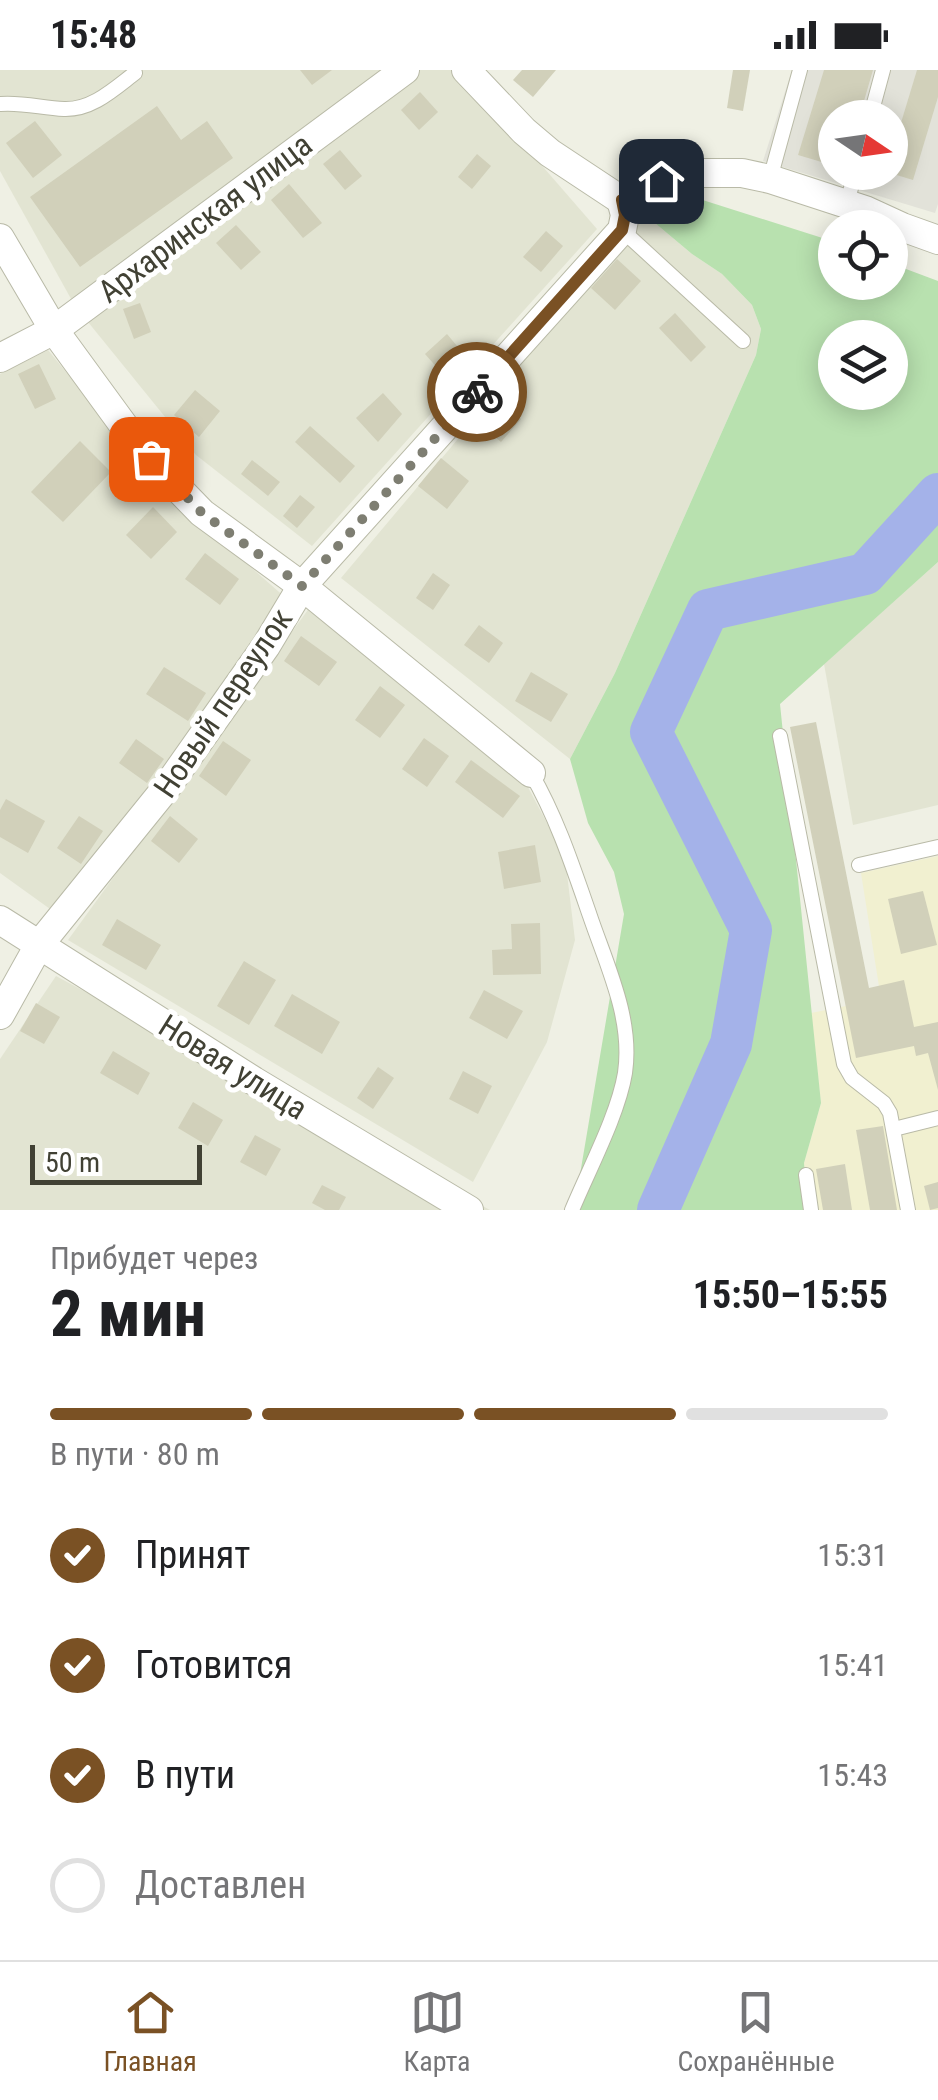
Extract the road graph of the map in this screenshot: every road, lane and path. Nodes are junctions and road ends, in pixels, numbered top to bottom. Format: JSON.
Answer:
{"nodes":[{"id":1,"x":404,"y":70,"type":"edge"},
{"id":2,"x":466,"y":70,"type":"edge"},
{"id":3,"x":800,"y":70,"type":"edge"},
{"id":4,"x":883,"y":70,"type":"edge"},
{"id":5,"x":135,"y":74,"type":"dead end"},
{"id":6,"x":875,"y":100,"type":"edge"},
{"id":7,"x":0,"y":104,"type":"edge"},
{"id":8,"x":770,"y":179,"type":"junction"},
{"id":9,"x":850,"y":190,"type":"edge"},
{"id":10,"x":622,"y":200,"type":"junction"},
{"id":11,"x":847,"y":204,"type":"junction"},
{"id":12,"x":622,"y":230,"type":"junction"},
{"id":13,"x":0,"y":238,"type":"edge"},
{"id":14,"x":938,"y":240,"type":"edge"},
{"id":15,"x":54,"y":330,"type":"junction"},
{"id":16,"x":744,"y":340,"type":"dead end"},
{"id":17,"x":0,"y":358,"type":"edge"},
{"id":18,"x":302,"y":586,"type":"junction"},
{"id":19,"x":780,"y":736,"type":"dead end"},
{"id":20,"x":531,"y":773,"type":"joint"},
{"id":21,"x":938,"y":847,"type":"edge"},
{"id":22,"x":860,"y":865,"type":"dead end"},
{"id":23,"x":0,"y":920,"type":"edge"},
{"id":24,"x":39,"y":946,"type":"junction"},
{"id":25,"x":0,"y":1016,"type":"edge"},
{"id":26,"x":938,"y":1118,"type":"edge"},
{"id":27,"x":894,"y":1129,"type":"junction"},
{"id":28,"x":806,"y":1175,"type":"dead end"},
{"id":29,"x":469,"y":1210,"type":"edge"},
{"id":30,"x":572,"y":1210,"type":"edge"},
{"id":31,"x":810,"y":1210,"type":"edge"},
{"id":32,"x":908,"y":1210,"type":"edge"}],
"edges":[{"from":1,"to":15,"type":"street","name":"Архаринская улица"},
{"from":2,"to":10,"type":"street"},
{"from":3,"to":8,"type":"lane"},
{"from":4,"to":6,"type":"lane"},
{"from":5,"to":7,"type":"lane"},
{"from":8,"to":10,"type":"street"},
{"from":8,"to":11,"type":"street"},
{"from":9,"to":11,"type":"lane"},
{"from":10,"to":12,"type":"street"},
{"from":11,"to":14,"type":"street"},
{"from":12,"to":16,"type":"lane"},
{"from":12,"to":18,"type":"street","name":"Новый переулок"},
{"from":13,"to":15,"type":"street"},
{"from":15,"to":17,"type":"street","name":"Архаринская улица"},
{"from":15,"to":18,"type":"street"},
{"from":18,"to":20,"type":"street"},
{"from":18,"to":24,"type":"street","name":"Новый переулок"},
{"from":19,"to":27,"type":"lane"},
{"from":20,"to":30,"type":"lane"},
{"from":21,"to":22,"type":"lane"},
{"from":23,"to":24,"type":"street","name":"Новая улица"},
{"from":24,"to":25,"type":"street","name":"Новый переулок"},
{"from":24,"to":29,"type":"street","name":"Новая улица"},
{"from":26,"to":27,"type":"lane"},
{"from":27,"to":32,"type":"lane"},
{"from":28,"to":31,"type":"lane"}]}
